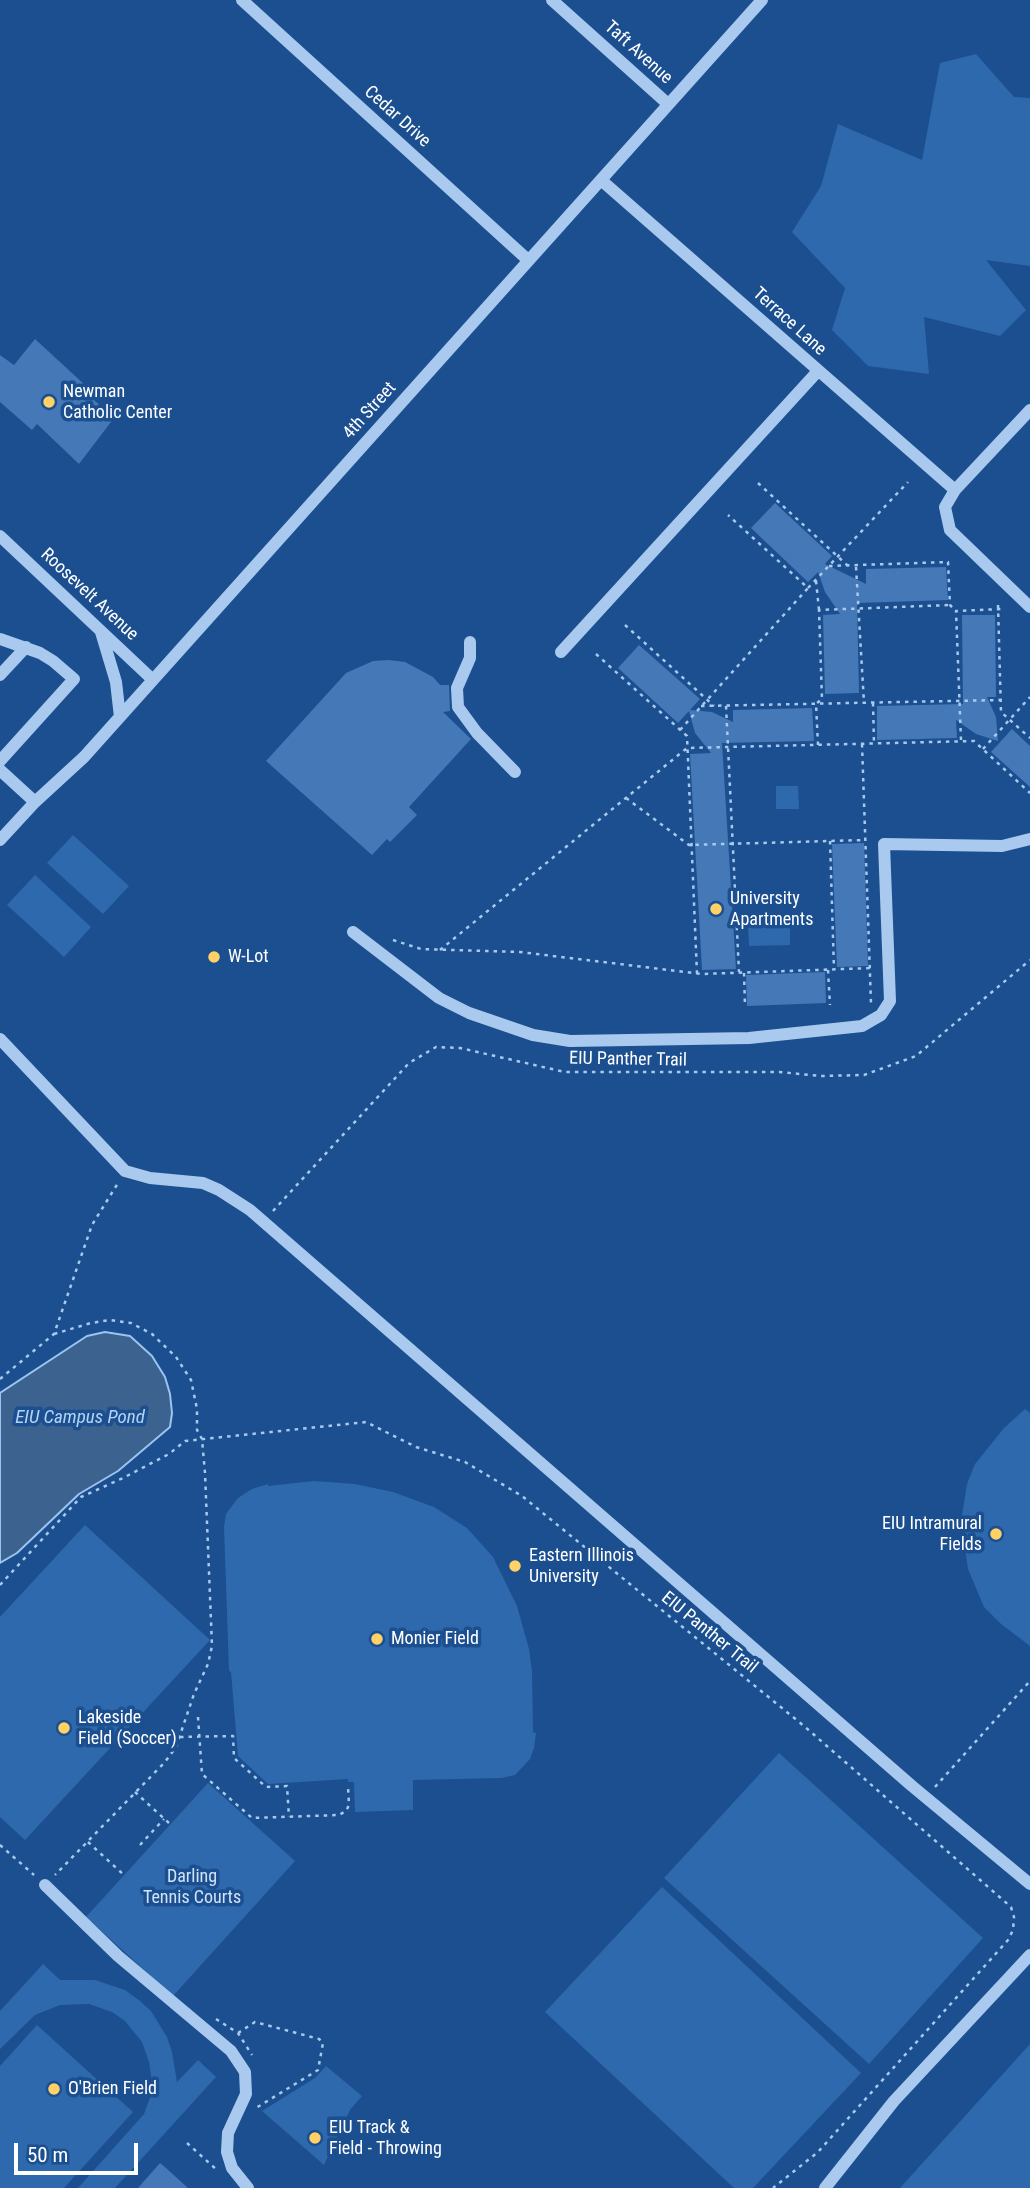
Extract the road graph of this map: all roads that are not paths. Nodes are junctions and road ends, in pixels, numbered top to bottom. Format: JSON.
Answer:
{"nodes":[{"id":1,"x":242,"y":0,"type":"edge"},
{"id":2,"x":552,"y":0,"type":"edge"},
{"id":3,"x":762,"y":0,"type":"edge"},
{"id":4,"x":668,"y":104,"type":"junction"},
{"id":5,"x":601,"y":180,"type":"junction"},
{"id":6,"x":528,"y":260,"type":"junction"},
{"id":7,"x":818,"y":371,"type":"junction"},
{"id":8,"x":1030,"y":410,"type":"edge"},
{"id":9,"x":955,"y":490,"type":"junction"},
{"id":10,"x":0,"y":536,"type":"edge"},
{"id":11,"x":1030,"y":607,"type":"edge"},
{"id":12,"x":100,"y":628,"type":"junction"},
{"id":13,"x":0,"y":639,"type":"edge"},
{"id":14,"x":470,"y":642,"type":"dead end"},
{"id":15,"x":26,"y":647,"type":"junction"},
{"id":16,"x":561,"y":652,"type":"dead end"},
{"id":17,"x":0,"y":675,"type":"edge"},
{"id":18,"x":153,"y":680,"type":"junction"},
{"id":19,"x":120,"y":717,"type":"junction"},
{"id":20,"x":0,"y":761,"type":"edge"},
{"id":21,"x":0,"y":771,"type":"edge"},
{"id":22,"x":515,"y":772,"type":"dead end"},
{"id":23,"x":35,"y":802,"type":"junction"},
{"id":24,"x":1030,"y":839,"type":"edge"},
{"id":25,"x":0,"y":840,"type":"edge"},
{"id":26,"x":353,"y":932,"type":"dead end"},
{"id":27,"x":0,"y":1039,"type":"edge"},
{"id":28,"x":1030,"y":1884,"type":"edge"},
{"id":29,"x":45,"y":1885,"type":"road end"},
{"id":30,"x":1030,"y":1955,"type":"edge"},
{"id":31,"x":248,"y":2188,"type":"edge"},
{"id":32,"x":825,"y":2188,"type":"edge"}],
"edges":[{"from":1,"to":6,"type":"street","name":"Cedar Drive"},
{"from":2,"to":4,"type":"street","name":"Taft Avenue"},
{"from":3,"to":4,"type":"street","name":"4th Street"},
{"from":4,"to":5,"type":"street","name":"4th Street"},
{"from":5,"to":6,"type":"street","name":"4th Street"},
{"from":5,"to":7,"type":"street","name":"Terrace Lane"},
{"from":6,"to":18,"type":"street","name":"4th Street"},
{"from":7,"to":9,"type":"street","name":"Terrace Lane"},
{"from":7,"to":16,"type":"street"},
{"from":8,"to":9,"type":"street"},
{"from":9,"to":11,"type":"street"},
{"from":10,"to":12,"type":"street","name":"Roosevelt Avenue"},
{"from":12,"to":18,"type":"street","name":"Roosevelt Avenue"},
{"from":12,"to":19,"type":"street"},
{"from":13,"to":15,"type":"street"},
{"from":14,"to":22,"type":"street"},
{"from":15,"to":17,"type":"street"},
{"from":15,"to":20,"type":"street"},
{"from":18,"to":19,"type":"street","name":"4th Street"},
{"from":19,"to":23,"type":"street","name":"4th Street"},
{"from":21,"to":23,"type":"street"},
{"from":23,"to":25,"type":"street","name":"4th Street"},
{"from":24,"to":26,"type":"street"},
{"from":27,"to":28,"type":"street"},
{"from":29,"to":31,"type":"street"},
{"from":30,"to":32,"type":"street"}]}
